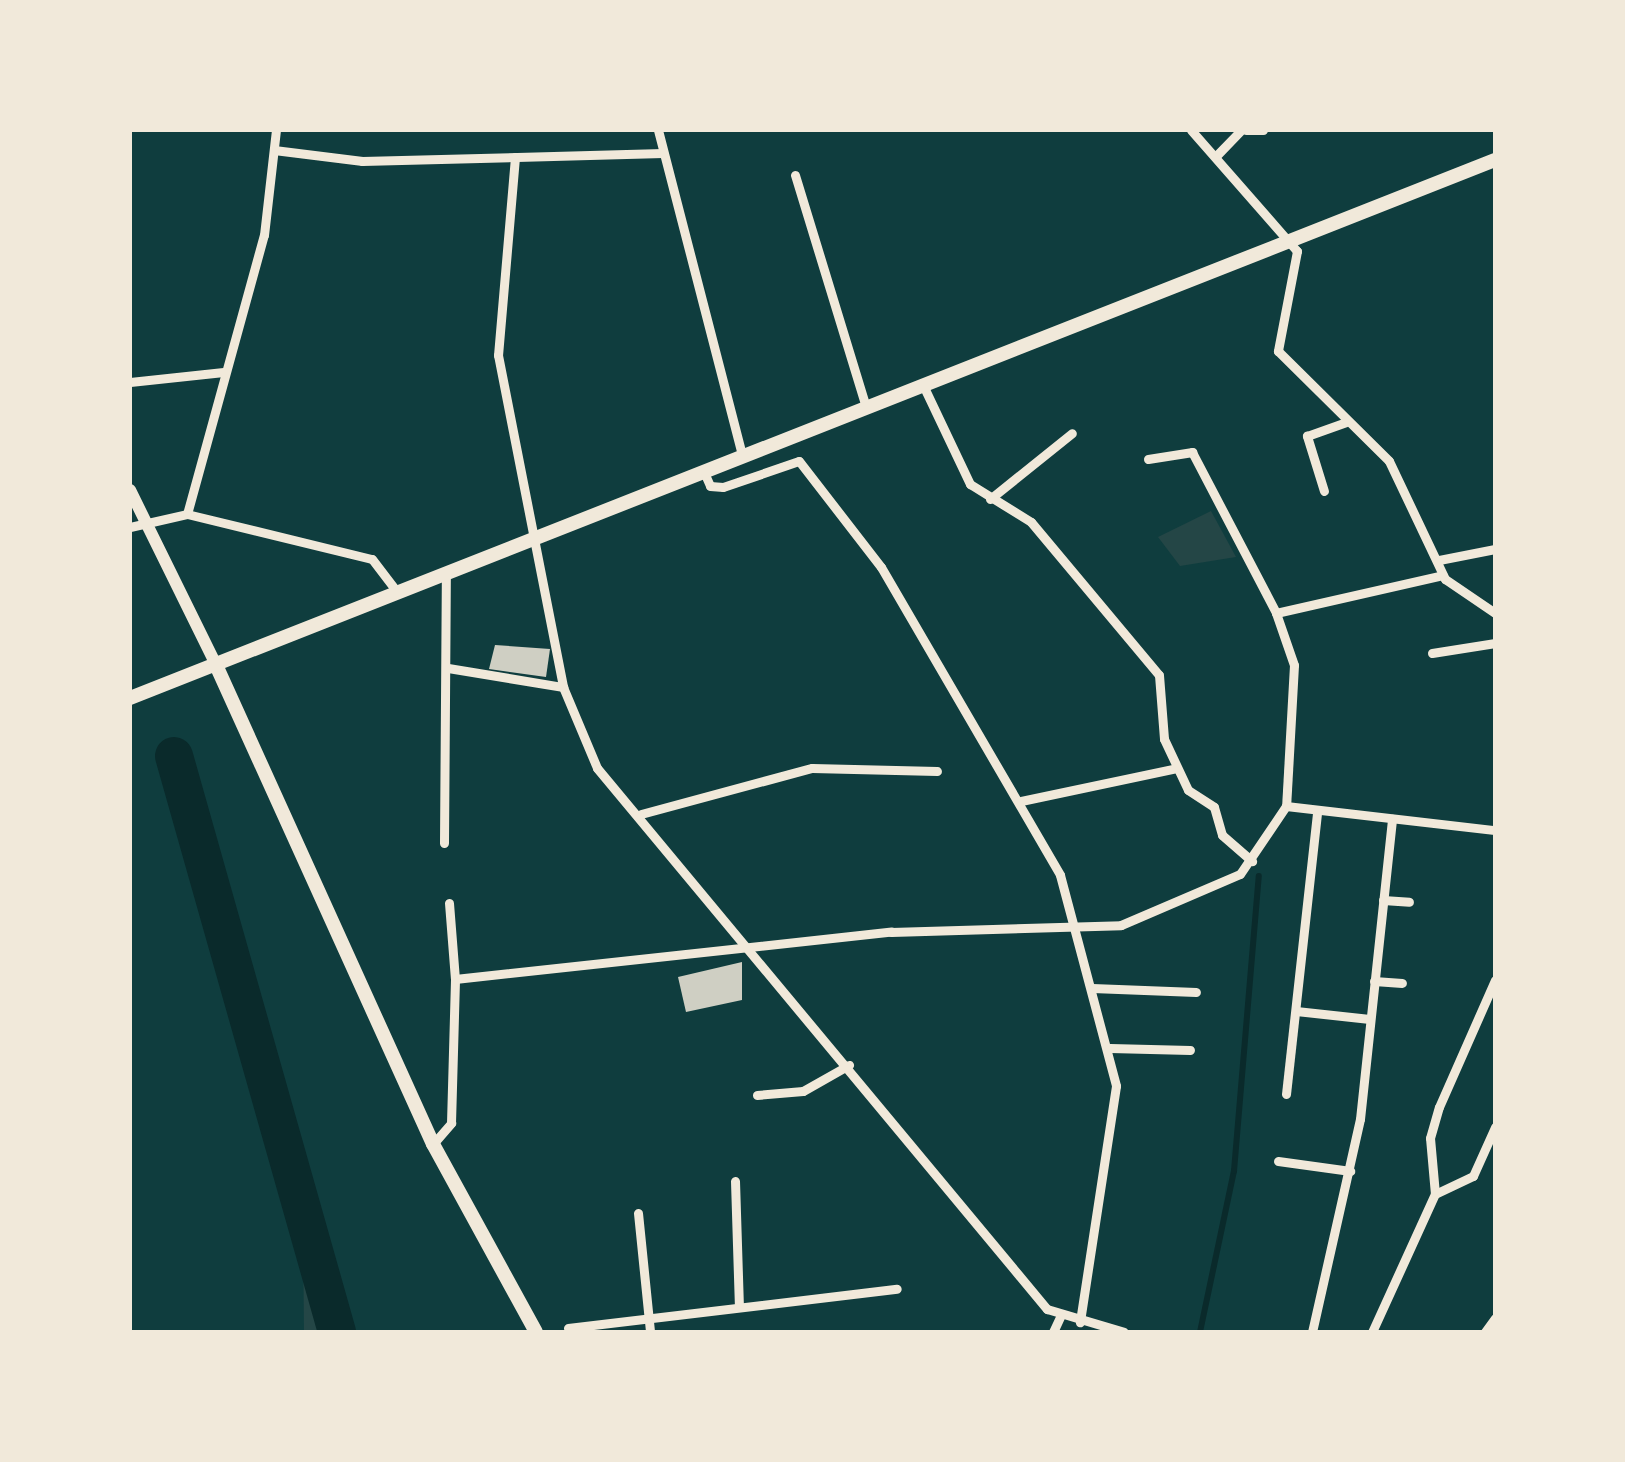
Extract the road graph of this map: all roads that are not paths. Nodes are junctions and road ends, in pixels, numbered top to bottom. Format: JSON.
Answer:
{"nodes":[{"id":1,"x":276,"y":130,"type":"edge"},
{"id":2,"x":658,"y":130,"type":"edge"},
{"id":3,"x":1191,"y":130,"type":"edge"},
{"id":4,"x":1243,"y":130,"type":"edge"},
{"id":5,"x":1262,"y":130,"type":"edge"},
{"id":6,"x":274,"y":150,"type":"junction"},
{"id":7,"x":663,"y":154,"type":"junction"},
{"id":8,"x":1217,"y":156,"type":"junction"},
{"id":9,"x":516,"y":157,"type":"junction"},
{"id":10,"x":1495,"y":160,"type":"edge"},
{"id":11,"x":795,"y":176,"type":"dead end"},
{"id":12,"x":1287,"y":238,"type":"junction"},
{"id":13,"x":223,"y":372,"type":"junction"},
{"id":14,"x":921,"y":381,"type":"junction"},
{"id":15,"x":130,"y":382,"type":"edge"},
{"id":16,"x":865,"y":404,"type":"junction"},
{"id":17,"x":1346,"y":422,"type":"junction"},
{"id":18,"x":1072,"y":433,"type":"dead end"},
{"id":19,"x":742,"y":454,"type":"junction"},
{"id":20,"x":1148,"y":458,"type":"dead end"},
{"id":21,"x":703,"y":470,"type":"junction"},
{"id":22,"x":130,"y":490,"type":"edge"},
{"id":23,"x":1324,"y":491,"type":"dead end"},
{"id":24,"x":990,"y":498,"type":"junction"},
{"id":25,"x":187,"y":514,"type":"junction"},
{"id":26,"x":145,"y":523,"type":"junction"},
{"id":27,"x":130,"y":528,"type":"edge"},
{"id":28,"x":532,"y":540,"type":"junction"},
{"id":29,"x":1495,"y":549,"type":"edge"},
{"id":30,"x":1439,"y":560,"type":"junction"},
{"id":31,"x":446,"y":573,"type":"junction"},
{"id":32,"x":1443,"y":574,"type":"junction"},
{"id":33,"x":398,"y":593,"type":"junction"},
{"id":34,"x":1276,"y":613,"type":"junction"},
{"id":35,"x":1495,"y":613,"type":"edge"},
{"id":36,"x":1495,"y":643,"type":"edge"},
{"id":37,"x":1432,"y":653,"type":"dead end"},
{"id":38,"x":216,"y":665,"type":"junction"},
{"id":39,"x":448,"y":668,"type":"junction"},
{"id":40,"x":564,"y":687,"type":"junction"},
{"id":41,"x":130,"y":698,"type":"edge"},
{"id":42,"x":1177,"y":768,"type":"junction"},
{"id":43,"x":937,"y":770,"type":"dead end"},
{"id":44,"x":1021,"y":801,"type":"junction"},
{"id":45,"x":1286,"y":806,"type":"junction"},
{"id":46,"x":1317,"y":811,"type":"junction"},
{"id":47,"x":640,"y":814,"type":"junction"},
{"id":48,"x":1392,"y":819,"type":"junction"},
{"id":49,"x":1495,"y":830,"type":"edge"},
{"id":50,"x":444,"y":843,"type":"dead end"},
{"id":51,"x":1252,"y":861,"type":"junction"},
{"id":52,"x":1383,"y":900,"type":"junction"},
{"id":53,"x":1409,"y":902,"type":"dead end"},
{"id":54,"x":449,"y":903,"type":"dead end"},
{"id":55,"x":1075,"y":928,"type":"junction"},
{"id":56,"x":742,"y":950,"type":"junction"},
{"id":57,"x":1188,"y":978,"type":"dead end"},
{"id":58,"x":455,"y":980,"type":"junction"},
{"id":59,"x":1495,"y":980,"type":"edge"},
{"id":60,"x":1374,"y":982,"type":"junction"},
{"id":61,"x":1402,"y":984,"type":"dead end"},
{"id":62,"x":1092,"y":988,"type":"junction"},
{"id":63,"x":1296,"y":1011,"type":"junction"},
{"id":64,"x":1370,"y":1019,"type":"junction"},
{"id":65,"x":1110,"y":1048,"type":"junction"},
{"id":66,"x":1171,"y":1050,"type":"junction"},
{"id":67,"x":1190,"y":1050,"type":"dead end"},
{"id":68,"x":1172,"y":1064,"type":"dead end"},
{"id":69,"x":849,"y":1065,"type":"junction"},
{"id":70,"x":1286,"y":1094,"type":"dead end"},
{"id":71,"x":757,"y":1095,"type":"dead end"},
{"id":72,"x":1495,"y":1127,"type":"edge"},
{"id":73,"x":433,"y":1144,"type":"junction"},
{"id":74,"x":1278,"y":1161,"type":"dead end"},
{"id":75,"x":1350,"y":1171,"type":"junction"},
{"id":76,"x":735,"y":1181,"type":"dead end"},
{"id":77,"x":1436,"y":1194,"type":"junction"},
{"id":78,"x":638,"y":1213,"type":"dead end"},
{"id":79,"x":897,"y":1289,"type":"dead end"},
{"id":80,"x":738,"y":1305,"type":"junction"},
{"id":81,"x":648,"y":1316,"type":"junction"},
{"id":82,"x":1060,"y":1317,"type":"junction"},
{"id":83,"x":1494,"y":1321,"type":"edge"},
{"id":84,"x":1080,"y":1322,"type":"junction"},
{"id":85,"x":568,"y":1328,"type":"dead end"},
{"id":86,"x":536,"y":1332,"type":"edge"},
{"id":87,"x":650,"y":1332,"type":"edge"},
{"id":88,"x":1052,"y":1332,"type":"edge"},
{"id":89,"x":1124,"y":1332,"type":"edge"},
{"id":90,"x":1312,"y":1332,"type":"edge"},
{"id":91,"x":1372,"y":1332,"type":"edge"},
{"id":92,"x":1485,"y":1332,"type":"edge"}],
"edges":[{"from":1,"to":6,"type":"street"},
{"from":2,"to":7,"type":"street"},
{"from":3,"to":8,"type":"street"},
{"from":4,"to":5,"type":"street"},
{"from":4,"to":8,"type":"street"},
{"from":6,"to":9,"type":"street"},
{"from":6,"to":13,"type":"street"},
{"from":7,"to":9,"type":"street"},
{"from":7,"to":19,"type":"street"},
{"from":8,"to":12,"type":"street"},
{"from":9,"to":28,"type":"street"},
{"from":10,"to":12,"type":"main road"},
{"from":11,"to":16,"type":"street"},
{"from":12,"to":14,"type":"main road"},
{"from":12,"to":17,"type":"street"},
{"from":13,"to":15,"type":"street"},
{"from":13,"to":25,"type":"street"},
{"from":14,"to":16,"type":"main road"},
{"from":14,"to":24,"type":"street"},
{"from":16,"to":19,"type":"main road"},
{"from":17,"to":23,"type":"street"},
{"from":17,"to":30,"type":"street"},
{"from":18,"to":24,"type":"street"},
{"from":19,"to":21,"type":"main road"},
{"from":20,"to":34,"type":"street"},
{"from":21,"to":28,"type":"main road"},
{"from":21,"to":44,"type":"street"},
{"from":22,"to":26,"type":"main road"},
{"from":24,"to":42,"type":"street"},
{"from":25,"to":26,"type":"street"},
{"from":25,"to":33,"type":"street"},
{"from":26,"to":27,"type":"street"},
{"from":26,"to":38,"type":"main road"},
{"from":28,"to":31,"type":"main road"},
{"from":28,"to":40,"type":"street"},
{"from":29,"to":30,"type":"street"},
{"from":30,"to":32,"type":"street"},
{"from":31,"to":33,"type":"main road"},
{"from":31,"to":39,"type":"street"},
{"from":32,"to":34,"type":"street"},
{"from":32,"to":35,"type":"street"},
{"from":33,"to":38,"type":"main road"},
{"from":34,"to":45,"type":"street"},
{"from":36,"to":37,"type":"street"},
{"from":38,"to":41,"type":"main road"},
{"from":38,"to":73,"type":"main road"},
{"from":39,"to":40,"type":"street"},
{"from":39,"to":50,"type":"street"},
{"from":40,"to":47,"type":"street"},
{"from":42,"to":44,"type":"street"},
{"from":42,"to":51,"type":"street"},
{"from":43,"to":47,"type":"street"},
{"from":44,"to":55,"type":"street"},
{"from":45,"to":46,"type":"street"},
{"from":45,"to":51,"type":"street"},
{"from":46,"to":48,"type":"street"},
{"from":46,"to":63,"type":"street"},
{"from":47,"to":56,"type":"street"},
{"from":48,"to":49,"type":"street"},
{"from":48,"to":52,"type":"street"},
{"from":51,"to":55,"type":"street"},
{"from":52,"to":53,"type":"street"},
{"from":52,"to":60,"type":"street"},
{"from":54,"to":58,"type":"street"},
{"from":55,"to":56,"type":"street"},
{"from":55,"to":62,"type":"street"},
{"from":56,"to":58,"type":"street"},
{"from":56,"to":69,"type":"street"},
{"from":57,"to":62,"type":"street"},
{"from":58,"to":73,"type":"street"},
{"from":59,"to":77,"type":"street"},
{"from":60,"to":61,"type":"street"},
{"from":60,"to":64,"type":"street"},
{"from":62,"to":65,"type":"street"},
{"from":63,"to":64,"type":"street"},
{"from":63,"to":70,"type":"street"},
{"from":64,"to":75,"type":"street"},
{"from":65,"to":66,"type":"street"},
{"from":65,"to":84,"type":"street"},
{"from":66,"to":67,"type":"street"},
{"from":66,"to":68,"type":"street"},
{"from":69,"to":71,"type":"street"},
{"from":69,"to":82,"type":"street"},
{"from":72,"to":77,"type":"street"},
{"from":73,"to":86,"type":"main road"},
{"from":74,"to":75,"type":"street"},
{"from":75,"to":90,"type":"street"},
{"from":76,"to":80,"type":"street"},
{"from":77,"to":91,"type":"street"},
{"from":78,"to":81,"type":"street"},
{"from":79,"to":80,"type":"street"},
{"from":80,"to":81,"type":"street"},
{"from":81,"to":85,"type":"street"},
{"from":81,"to":87,"type":"street"},
{"from":82,"to":84,"type":"street"},
{"from":82,"to":88,"type":"street"},
{"from":83,"to":92,"type":"street"},
{"from":84,"to":89,"type":"street"}]}
